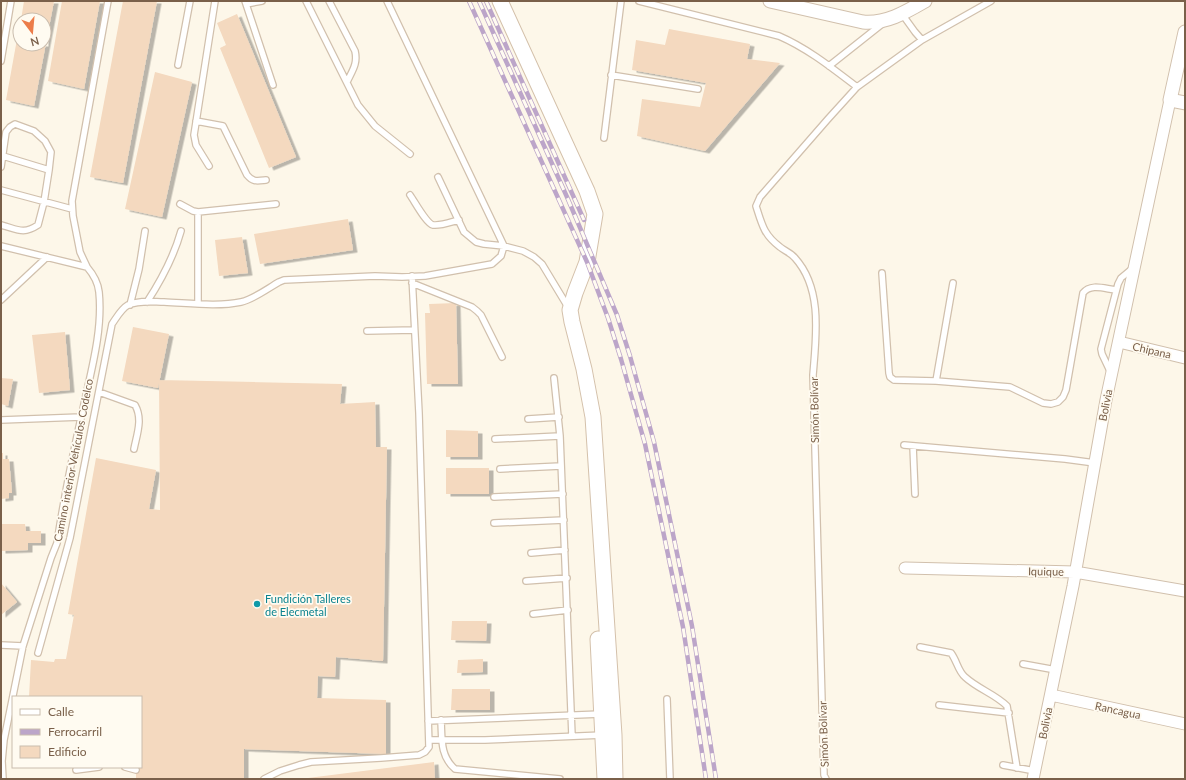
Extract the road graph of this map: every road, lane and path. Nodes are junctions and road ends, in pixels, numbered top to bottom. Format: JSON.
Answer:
{"nodes":[{"id":1,"x":11,"y":1,"type":"edge"},
{"id":2,"x":108,"y":1,"type":"edge"},
{"id":3,"x":190,"y":1,"type":"edge"},
{"id":4,"x":214,"y":1,"type":"edge"},
{"id":5,"x":262,"y":1,"type":"edge"},
{"id":6,"x":306,"y":1,"type":"edge"},
{"id":7,"x":329,"y":1,"type":"edge"},
{"id":8,"x":387,"y":1,"type":"edge"},
{"id":9,"x":500,"y":1,"type":"edge"},
{"id":10,"x":621,"y":1,"type":"edge"},
{"id":11,"x":639,"y":1,"type":"edge"},
{"id":12,"x":770,"y":1,"type":"edge"},
{"id":13,"x":991,"y":1,"type":"edge"},
{"id":14,"x":919,"y":2,"type":"edge"},
{"id":15,"x":246,"y":3,"type":"edge"},
{"id":16,"x":902,"y":14,"type":"junction"},
{"id":17,"x":885,"y":21,"type":"junction"},
{"id":18,"x":1185,"y":32,"type":"edge"},
{"id":19,"x":922,"y":40,"type":"junction"},
{"id":20,"x":1,"y":61,"type":"edge"},
{"id":21,"x":178,"y":65,"type":"dead end"},
{"id":22,"x":829,"y":66,"type":"junction"},
{"id":23,"x":611,"y":75,"type":"junction"},
{"id":24,"x":347,"y":82,"type":"junction"},
{"id":25,"x":273,"y":85,"type":"dead end"},
{"id":26,"x":857,"y":87,"type":"junction"},
{"id":27,"x":698,"y":89,"type":"dead end"},
{"id":28,"x":1170,"y":100,"type":"junction"},
{"id":29,"x":1185,"y":103,"type":"edge"},
{"id":30,"x":196,"y":121,"type":"junction"},
{"id":31,"x":604,"y":138,"type":"dead end"},
{"id":32,"x":3,"y":139,"type":"edge"},
{"id":33,"x":410,"y":154,"type":"dead end"},
{"id":34,"x":3,"y":156,"type":"junction"},
{"id":35,"x":209,"y":166,"type":"dead end"},
{"id":36,"x":1,"y":167,"type":"edge"},
{"id":37,"x":49,"y":170,"type":"junction"},
{"id":38,"x":438,"y":177,"type":"dead end"},
{"id":39,"x":266,"y":180,"type":"dead end"},
{"id":40,"x":1,"y":190,"type":"edge"},
{"id":41,"x":410,"y":195,"type":"dead end"},
{"id":42,"x":44,"y":202,"type":"junction"},
{"id":43,"x":180,"y":204,"type":"dead end"},
{"id":44,"x":276,"y":204,"type":"dead end"},
{"id":45,"x":72,"y":209,"type":"junction"},
{"id":46,"x":198,"y":212,"type":"junction"},
{"id":47,"x":459,"y":220,"type":"junction"},
{"id":48,"x":1,"y":225,"type":"edge"},
{"id":49,"x":145,"y":231,"type":"dead end"},
{"id":50,"x":180,"y":231,"type":"dead end"},
{"id":51,"x":1,"y":246,"type":"edge"},
{"id":52,"x":504,"y":246,"type":"junction"},
{"id":53,"x":47,"y":257,"type":"junction"},
{"id":54,"x":87,"y":267,"type":"junction"},
{"id":55,"x":1135,"y":267,"type":"junction"},
{"id":56,"x":882,"y":273,"type":"dead end"},
{"id":57,"x":412,"y":280,"type":"junction"},
{"id":58,"x":953,"y":283,"type":"dead end"},
{"id":59,"x":1116,"y":290,"type":"junction"},
{"id":60,"x":1,"y":300,"type":"edge"},
{"id":61,"x":148,"y":302,"type":"junction"},
{"id":62,"x":130,"y":304,"type":"junction"},
{"id":63,"x":198,"y":304,"type":"junction"},
{"id":64,"x":570,"y":310,"type":"junction"},
{"id":65,"x":414,"y":330,"type":"junction"},
{"id":66,"x":367,"y":331,"type":"dead end"},
{"id":67,"x":1119,"y":342,"type":"junction"},
{"id":68,"x":502,"y":357,"type":"dead end"},
{"id":69,"x":1185,"y":358,"type":"edge"},
{"id":70,"x":1112,"y":374,"type":"junction"},
{"id":71,"x":554,"y":378,"type":"dead end"},
{"id":72,"x":936,"y":381,"type":"junction"},
{"id":73,"x":98,"y":392,"type":"junction"},
{"id":74,"x":81,"y":417,"type":"junction"},
{"id":75,"x":558,"y":417,"type":"junction"},
{"id":76,"x":528,"y":419,"type":"dead end"},
{"id":77,"x":1,"y":420,"type":"edge"},
{"id":78,"x":560,"y":436,"type":"junction"},
{"id":79,"x":495,"y":439,"type":"dead end"},
{"id":80,"x":904,"y":445,"type":"dead end"},
{"id":81,"x":913,"y":446,"type":"junction"},
{"id":82,"x":134,"y":449,"type":"dead end"},
{"id":83,"x":1095,"y":462,"type":"junction"},
{"id":84,"x":561,"y":466,"type":"junction"},
{"id":85,"x":500,"y":469,"type":"dead end"},
{"id":86,"x":563,"y":494,"type":"junction"},
{"id":87,"x":916,"y":494,"type":"dead end"},
{"id":88,"x":494,"y":497,"type":"dead end"},
{"id":89,"x":564,"y":520,"type":"junction"},
{"id":90,"x":494,"y":523,"type":"dead end"},
{"id":91,"x":565,"y":550,"type":"junction"},
{"id":92,"x":531,"y":553,"type":"dead end"},
{"id":93,"x":905,"y":568,"type":"dead end"},
{"id":94,"x":1075,"y":572,"type":"junction"},
{"id":95,"x":566,"y":578,"type":"junction"},
{"id":96,"x":526,"y":581,"type":"dead end"},
{"id":97,"x":1185,"y":591,"type":"edge"},
{"id":98,"x":568,"y":610,"type":"junction"},
{"id":99,"x":533,"y":614,"type":"dead end"},
{"id":100,"x":1,"y":645,"type":"edge"},
{"id":101,"x":23,"y":646,"type":"junction"},
{"id":102,"x":920,"y":647,"type":"dead end"},
{"id":103,"x":38,"y":653,"type":"dead end"},
{"id":104,"x":1023,"y":664,"type":"dead end"},
{"id":105,"x":1056,"y":670,"type":"junction"},
{"id":106,"x":1051,"y":695,"type":"junction"},
{"id":107,"x":13,"y":696,"type":"edge"},
{"id":108,"x":667,"y":699,"type":"dead end"},
{"id":109,"x":12,"y":700,"type":"edge"},
{"id":110,"x":939,"y":705,"type":"dead end"},
{"id":111,"x":1009,"y":713,"type":"junction"},
{"id":112,"x":607,"y":714,"type":"junction"},
{"id":113,"x":572,"y":716,"type":"junction"},
{"id":114,"x":441,"y":720,"type":"junction"},
{"id":115,"x":428,"y":721,"type":"junction"},
{"id":116,"x":1185,"y":724,"type":"edge"},
{"id":117,"x":609,"y":735,"type":"junction"},
{"id":118,"x":572,"y":736,"type":"junction"},
{"id":119,"x":442,"y":739,"type":"junction"},
{"id":120,"x":429,"y":740,"type":"junction"},
{"id":121,"x":2,"y":761,"type":"edge"},
{"id":122,"x":1003,"y":765,"type":"dead end"},
{"id":123,"x":91,"y":768,"type":"edge"},
{"id":124,"x":129,"y":768,"type":"edge"},
{"id":125,"x":1017,"y":768,"type":"junction"},
{"id":126,"x":76,"y":770,"type":"dead end"},
{"id":127,"x":136,"y":770,"type":"dead end"},
{"id":128,"x":1034,"y":775,"type":"edge"},
{"id":129,"x":3,"y":779,"type":"edge"},
{"id":130,"x":264,"y":779,"type":"edge"},
{"id":131,"x":560,"y":779,"type":"edge"},
{"id":132,"x":605,"y":779,"type":"edge"},
{"id":133,"x":615,"y":779,"type":"edge"},
{"id":134,"x":670,"y":779,"type":"edge"},
{"id":135,"x":826,"y":779,"type":"edge"}],
"edges":[{"from":1,"to":20,"type":"lane"},
{"from":2,"to":45,"type":"lane","name":"Camino interior Vehículos Codelco"},
{"from":3,"to":21,"type":"lane"},
{"from":4,"to":30,"type":"lane"},
{"from":5,"to":15,"type":"lane"},
{"from":6,"to":24,"type":"lane"},
{"from":7,"to":24,"type":"lane"},
{"from":8,"to":52,"type":"lane"},
{"from":9,"to":64,"type":"main road"},
{"from":10,"to":23,"type":"lane"},
{"from":11,"to":22,"type":"lane"},
{"from":12,"to":17,"type":"street"},
{"from":13,"to":19,"type":"lane"},
{"from":14,"to":16,"type":"street"},
{"from":15,"to":25,"type":"lane"},
{"from":16,"to":17,"type":"street"},
{"from":16,"to":19,"type":"lane"},
{"from":17,"to":22,"type":"lane"},
{"from":18,"to":28,"type":"street","name":"Bolivia"},
{"from":19,"to":26,"type":"lane"},
{"from":22,"to":26,"type":"lane"},
{"from":23,"to":27,"type":"lane"},
{"from":23,"to":31,"type":"lane"},
{"from":24,"to":33,"type":"lane"},
{"from":26,"to":135,"type":"lane","name":"Simón Bolívar"},
{"from":28,"to":29,"type":"street"},
{"from":28,"to":55,"type":"street","name":"Bolivia"},
{"from":30,"to":35,"type":"lane"},
{"from":30,"to":39,"type":"lane"},
{"from":32,"to":34,"type":"lane"},
{"from":32,"to":37,"type":"lane"},
{"from":34,"to":36,"type":"lane"},
{"from":34,"to":37,"type":"lane"},
{"from":37,"to":42,"type":"lane"},
{"from":38,"to":47,"type":"lane"},
{"from":40,"to":42,"type":"lane"},
{"from":41,"to":47,"type":"lane"},
{"from":42,"to":45,"type":"lane"},
{"from":42,"to":48,"type":"lane"},
{"from":43,"to":46,"type":"lane"},
{"from":44,"to":46,"type":"lane"},
{"from":45,"to":54,"type":"lane","name":"Camino interior Vehículos Codelco"},
{"from":46,"to":63,"type":"lane"},
{"from":47,"to":52,"type":"lane"},
{"from":49,"to":62,"type":"lane"},
{"from":50,"to":61,"type":"lane"},
{"from":51,"to":53,"type":"lane"},
{"from":52,"to":57,"type":"lane"},
{"from":52,"to":64,"type":"lane"},
{"from":53,"to":54,"type":"lane"},
{"from":53,"to":60,"type":"lane"},
{"from":54,"to":74,"type":"lane","name":"Camino interior Vehículos Codelco"},
{"from":55,"to":59,"type":"lane"},
{"from":55,"to":67,"type":"street","name":"Bolivia"},
{"from":56,"to":72,"type":"lane"},
{"from":57,"to":63,"type":"lane"},
{"from":57,"to":65,"type":"lane"},
{"from":57,"to":68,"type":"lane"},
{"from":58,"to":72,"type":"lane"},
{"from":59,"to":70,"type":"lane"},
{"from":59,"to":72,"type":"lane"},
{"from":61,"to":62,"type":"lane"},
{"from":61,"to":63,"type":"lane"},
{"from":62,"to":73,"type":"lane"},
{"from":64,"to":112,"type":"main road"},
{"from":65,"to":66,"type":"lane"},
{"from":65,"to":115,"type":"lane"},
{"from":67,"to":69,"type":"street","name":"Chipana"},
{"from":67,"to":70,"type":"street","name":"Bolivia"},
{"from":70,"to":83,"type":"street","name":"Bolivia"},
{"from":71,"to":75,"type":"lane"},
{"from":73,"to":82,"type":"lane"},
{"from":73,"to":103,"type":"lane"},
{"from":74,"to":77,"type":"lane"},
{"from":74,"to":101,"type":"lane","name":"Camino interior Vehículos Codelco"},
{"from":75,"to":76,"type":"lane"},
{"from":75,"to":78,"type":"lane"},
{"from":78,"to":79,"type":"lane"},
{"from":78,"to":84,"type":"lane"},
{"from":80,"to":81,"type":"lane"},
{"from":81,"to":83,"type":"lane"},
{"from":81,"to":87,"type":"lane"},
{"from":83,"to":94,"type":"street","name":"Bolivia"},
{"from":84,"to":85,"type":"lane"},
{"from":84,"to":86,"type":"lane"},
{"from":86,"to":88,"type":"lane"},
{"from":86,"to":89,"type":"lane"},
{"from":89,"to":90,"type":"lane"},
{"from":89,"to":91,"type":"lane"},
{"from":91,"to":92,"type":"lane"},
{"from":91,"to":95,"type":"lane"},
{"from":93,"to":94,"type":"street","name":"Iquique"},
{"from":94,"to":97,"type":"street","name":"Iquique"},
{"from":94,"to":105,"type":"street","name":"Bolivia"},
{"from":95,"to":96,"type":"lane"},
{"from":95,"to":98,"type":"lane"},
{"from":98,"to":99,"type":"lane"},
{"from":98,"to":113,"type":"lane"},
{"from":100,"to":101,"type":"lane"},
{"from":101,"to":107,"type":"lane","name":"Camino interior Vehículos Codelco"},
{"from":102,"to":111,"type":"lane"},
{"from":104,"to":105,"type":"lane"},
{"from":105,"to":106,"type":"street","name":"Bolivia"},
{"from":106,"to":116,"type":"street","name":"Rancagua"},
{"from":106,"to":128,"type":"street","name":"Bolivia"},
{"from":108,"to":134,"type":"lane"},
{"from":109,"to":121,"type":"lane","name":"Camino interior Vehículos Codelco"},
{"from":110,"to":111,"type":"lane"},
{"from":111,"to":125,"type":"lane"},
{"from":112,"to":113,"type":"lane"},
{"from":112,"to":117,"type":"main road"},
{"from":113,"to":114,"type":"lane"},
{"from":113,"to":118,"type":"lane"},
{"from":114,"to":115,"type":"lane"},
{"from":114,"to":119,"type":"lane"},
{"from":115,"to":120,"type":"lane"},
{"from":117,"to":118,"type":"lane"},
{"from":117,"to":132,"type":"main road"},
{"from":117,"to":133,"type":"main road"},
{"from":118,"to":119,"type":"lane"},
{"from":119,"to":120,"type":"lane"},
{"from":119,"to":131,"type":"lane"},
{"from":120,"to":130,"type":"lane"},
{"from":121,"to":129,"type":"lane","name":"Camino interior Vehículos Codelco"},
{"from":122,"to":125,"type":"lane"},
{"from":123,"to":126,"type":"lane"},
{"from":124,"to":127,"type":"lane"},
{"from":125,"to":128,"type":"lane"}]}
